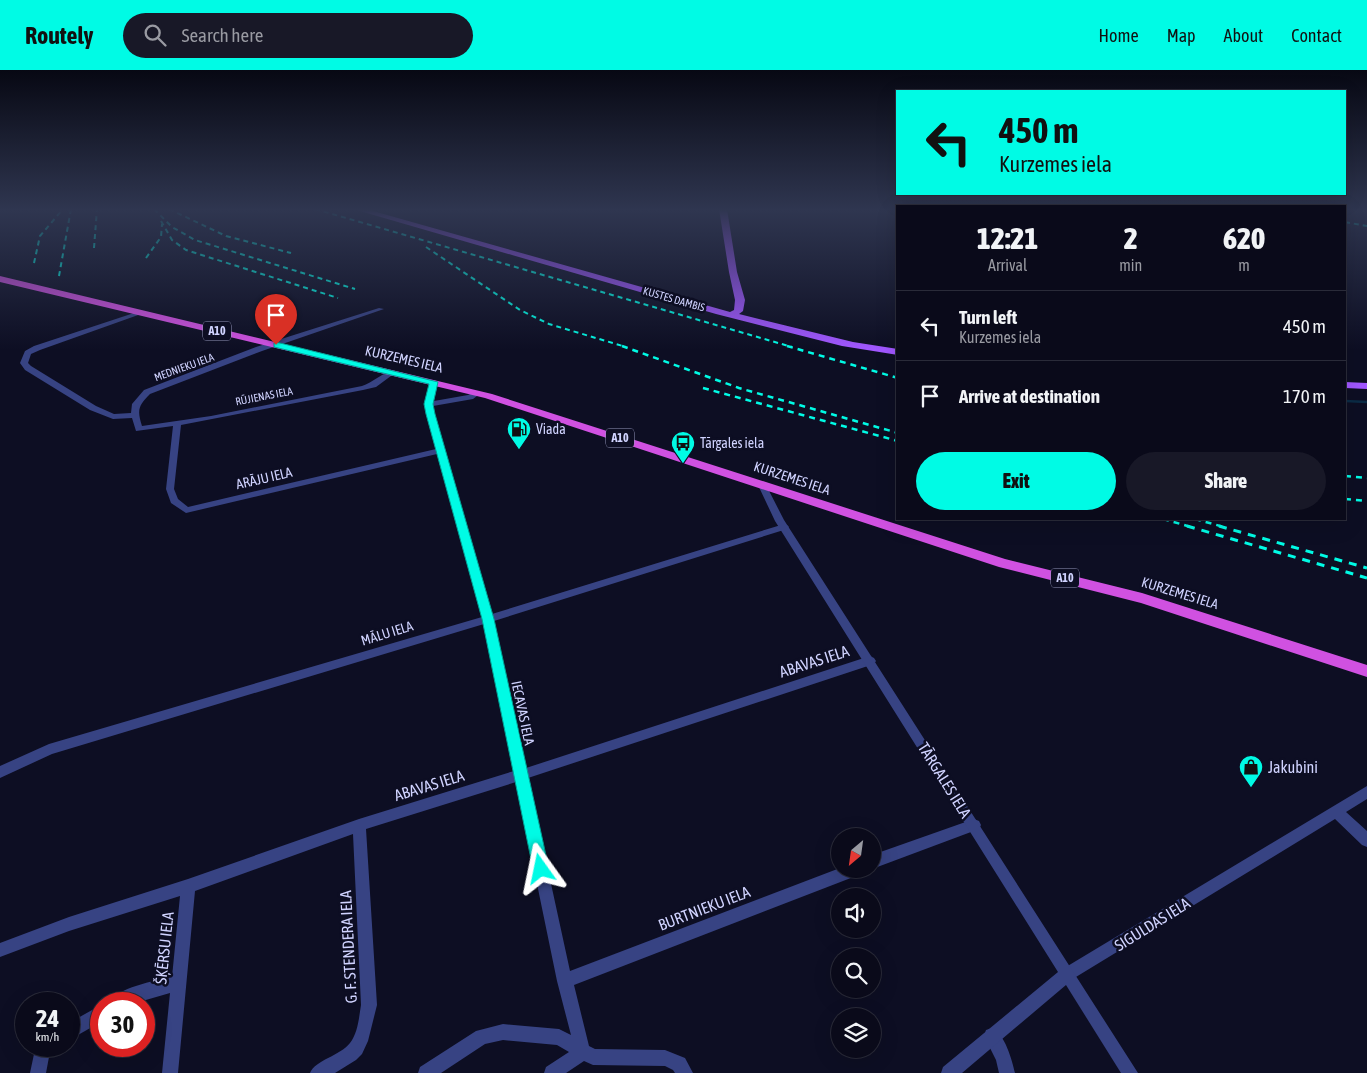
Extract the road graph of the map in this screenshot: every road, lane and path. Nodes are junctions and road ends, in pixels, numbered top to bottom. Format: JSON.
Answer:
{"nodes":[{"id":1,"x":521,"y":256,"type":"edge"},
{"id":2,"x":731,"y":256,"type":"edge"},
{"id":3,"x":0,"y":279,"type":"edge"},
{"id":4,"x":738,"y":294,"type":"junction"},
{"id":5,"x":381,"y":309,"type":"dead end"},
{"id":6,"x":719,"y":312,"type":"junction"},
{"id":7,"x":139,"y":313,"type":"junction"},
{"id":8,"x":732,"y":315,"type":"junction"},
{"id":9,"x":276,"y":345,"type":"junction"},
{"id":10,"x":896,"y":352,"type":"edge"},
{"id":11,"x":391,"y":373,"type":"junction"},
{"id":12,"x":434,"y":382,"type":"junction"},
{"id":13,"x":1346,"y":384,"type":"edge"},
{"id":14,"x":1367,"y":386,"type":"edge"},
{"id":15,"x":477,"y":393,"type":"junction"},
{"id":16,"x":429,"y":404,"type":"junction"},
{"id":17,"x":135,"y":415,"type":"junction"},
{"id":18,"x":177,"y":423,"type":"junction"},
{"id":19,"x":439,"y":451,"type":"junction"},
{"id":20,"x":762,"y":485,"type":"junction"},
{"id":21,"x":784,"y":527,"type":"junction"},
{"id":22,"x":488,"y":619,"type":"junction"},
{"id":23,"x":870,"y":661,"type":"junction"},
{"id":24,"x":1367,"y":671,"type":"edge"},
{"id":25,"x":0,"y":772,"type":"edge"},
{"id":26,"x":521,"y":776,"type":"junction"},
{"id":27,"x":1367,"y":792,"type":"edge"},
{"id":28,"x":1336,"y":811,"type":"junction"},
{"id":29,"x":359,"y":825,"type":"junction"},
{"id":30,"x":974,"y":825,"type":"junction"},
{"id":31,"x":1367,"y":840,"type":"edge"},
{"id":32,"x":881,"y":859,"type":"edge"},
{"id":33,"x":833,"y":878,"type":"edge"},
{"id":34,"x":188,"y":886,"type":"junction"},
{"id":35,"x":0,"y":950,"type":"edge"},
{"id":36,"x":1066,"y":975,"type":"junction"},
{"id":37,"x":565,"y":981,"type":"junction"},
{"id":38,"x":178,"y":983,"type":"junction"},
{"id":39,"x":144,"y":992,"type":"edge"},
{"id":40,"x":992,"y":1036,"type":"junction"},
{"id":41,"x":583,"y":1052,"type":"junction"},
{"id":42,"x":41,"y":1057,"type":"edge"},
{"id":43,"x":38,"y":1073,"type":"edge"},
{"id":44,"x":170,"y":1073,"type":"edge"},
{"id":45,"x":318,"y":1073,"type":"edge"},
{"id":46,"x":426,"y":1073,"type":"edge"},
{"id":47,"x":552,"y":1073,"type":"edge"},
{"id":48,"x":686,"y":1073,"type":"edge"},
{"id":49,"x":949,"y":1073,"type":"edge"},
{"id":50,"x":1007,"y":1073,"type":"edge"},
{"id":51,"x":1130,"y":1073,"type":"edge"}],
"edges":[{"from":1,"to":6,"type":"main road","name":"KUSTES DAMBIS"},
{"from":2,"to":4,"type":"main road"},
{"from":3,"to":7,"type":"highway","name":"KURZEMES IELA","number":"A10"},
{"from":4,"to":6,"type":"main road"},
{"from":4,"to":8,"type":"main road"},
{"from":5,"to":9,"type":"street","name":"MEDNIEKU IELA"},
{"from":6,"to":8,"type":"main road","name":"KUSTES DAMBIS"},
{"from":7,"to":9,"type":"highway","name":"KURZEMES IELA","number":"A10"},
{"from":7,"to":17,"type":"street"},
{"from":8,"to":10,"type":"main road","name":"KUSTES DAMBIS"},
{"from":9,"to":11,"type":"highway","name":"KURZEMES IELA","number":"A10"},
{"from":9,"to":17,"type":"street","name":"MEDNIEKU IELA"},
{"from":11,"to":12,"type":"highway","name":"KURZEMES IELA","number":"A10"},
{"from":11,"to":18,"type":"street","name":"RŪJIENAS IELA"},
{"from":12,"to":15,"type":"highway","name":"KURZEMES IELA","number":"A10"},
{"from":12,"to":16,"type":"street","name":"IECAVAS IELA"},
{"from":13,"to":14,"type":"main road"},
{"from":15,"to":16,"type":"street"},
{"from":15,"to":20,"type":"highway","name":"KURZEMES IELA","number":"A10"},
{"from":16,"to":19,"type":"street","name":"IECAVAS IELA"},
{"from":17,"to":18,"type":"street","name":"RŪJIENAS IELA"},
{"from":18,"to":19,"type":"street","name":"ARĀJU IELA"},
{"from":19,"to":22,"type":"street","name":"IECAVAS IELA"},
{"from":20,"to":21,"type":"street","name":"TĀRGALES IELA"},
{"from":20,"to":24,"type":"highway","name":"KURZEMES IELA","number":"A10"},
{"from":21,"to":22,"type":"street","name":"MĀLU IELA"},
{"from":21,"to":23,"type":"street","name":"TĀRGALES IELA"},
{"from":22,"to":25,"type":"street","name":"MĀLU IELA"},
{"from":22,"to":26,"type":"street","name":"IECAVAS IELA"},
{"from":23,"to":26,"type":"street","name":"ABAVAS IELA"},
{"from":23,"to":30,"type":"street","name":"TĀRGALES IELA"},
{"from":26,"to":29,"type":"street","name":"ABAVAS IELA"},
{"from":26,"to":37,"type":"street","name":"IECAVAS IELA"},
{"from":27,"to":28,"type":"street","name":"SIGULDAS IELA"},
{"from":28,"to":31,"type":"street"},
{"from":28,"to":36,"type":"street","name":"SIGULDAS IELA"},
{"from":29,"to":34,"type":"street","name":"ABAVAS IELA"},
{"from":29,"to":45,"type":"street","name":"G. F. STENDERA IELA"},
{"from":30,"to":32,"type":"street"},
{"from":30,"to":36,"type":"street","name":"TĀRGALES IELA"},
{"from":33,"to":37,"type":"street","name":"BURTNIEKU IELA"},
{"from":34,"to":35,"type":"street","name":"ABAVAS IELA"},
{"from":34,"to":38,"type":"street","name":"ŠĶĒRSU IELA"},
{"from":36,"to":40,"type":"street","name":"SIGULDAS IELA"},
{"from":36,"to":51,"type":"street","name":"TĀRGALES IELA"},
{"from":37,"to":41,"type":"street","name":"IECAVAS IELA"},
{"from":38,"to":39,"type":"street"},
{"from":38,"to":44,"type":"street","name":"ŠĶĒRSU IELA"},
{"from":40,"to":49,"type":"street","name":"SIGULDAS IELA"},
{"from":40,"to":50,"type":"street"},
{"from":41,"to":46,"type":"street"},
{"from":41,"to":47,"type":"street"},
{"from":41,"to":48,"type":"street"},
{"from":42,"to":43,"type":"street"}]}
